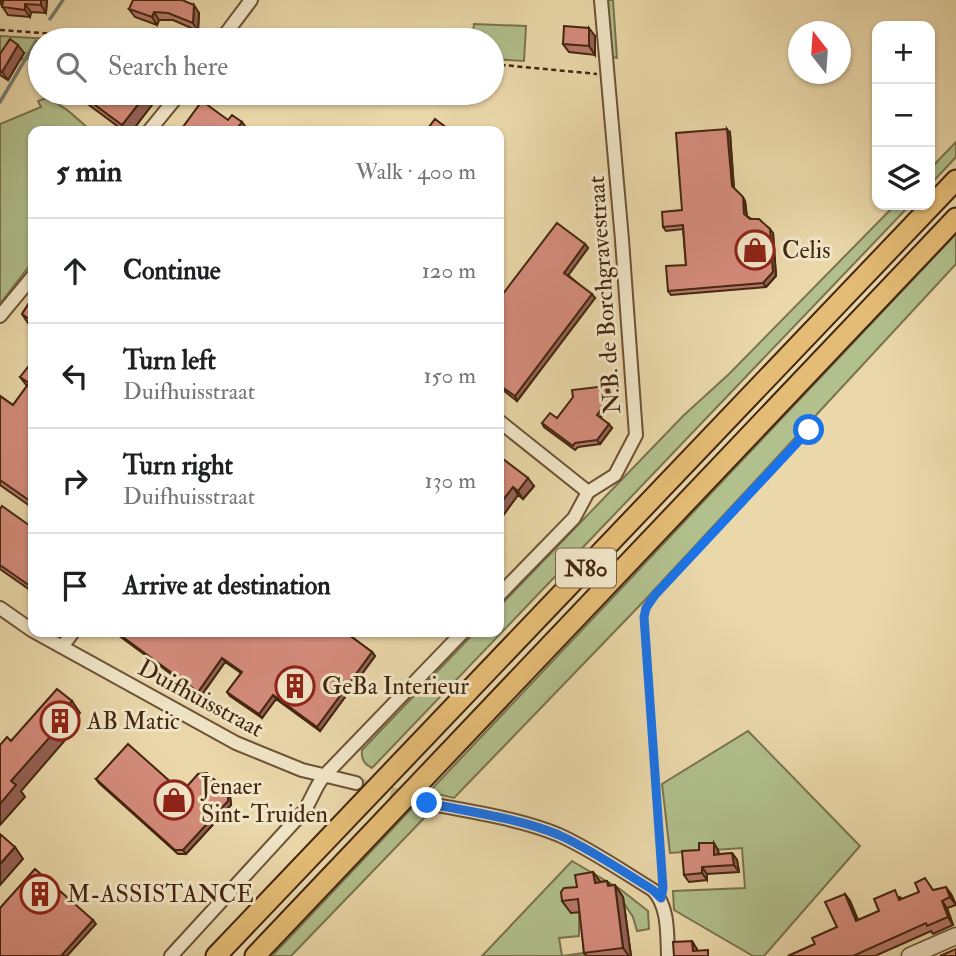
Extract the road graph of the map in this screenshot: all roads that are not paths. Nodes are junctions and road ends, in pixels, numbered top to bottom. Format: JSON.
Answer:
{"nodes":[{"id":1,"x":251,"y":0,"type":"edge"},
{"id":2,"x":601,"y":0,"type":"edge"},
{"id":3,"x":230,"y":28,"type":"edge"},
{"id":4,"x":170,"y":105,"type":"edge"},
{"id":5,"x":153,"y":126,"type":"edge"},
{"id":6,"x":956,"y":180,"type":"edge"},
{"id":7,"x":956,"y":218,"type":"edge"},
{"id":8,"x":28,"y":282,"type":"edge"},
{"id":9,"x":0,"y":316,"type":"edge"},
{"id":10,"x":504,"y":425,"type":"edge"},
{"id":11,"x":588,"y":492,"type":"junction"},
{"id":12,"x":504,"y":590,"type":"edge"},
{"id":13,"x":0,"y":608,"type":"edge"},
{"id":14,"x":28,"y":627,"type":"edge"},
{"id":15,"x":44,"y":637,"type":"edge"},
{"id":16,"x":69,"y":637,"type":"edge"},
{"id":17,"x":458,"y":637,"type":"edge"},
{"id":18,"x":62,"y":647,"type":"junction"},
{"id":19,"x":324,"y":776,"type":"junction"},
{"id":20,"x":356,"y":783,"type":"tunnel mouth"},
{"id":21,"x":427,"y":803,"type":"tunnel mouth"},
{"id":22,"x":956,"y":936,"type":"edge"},
{"id":23,"x":172,"y":956,"type":"edge"},
{"id":24,"x":216,"y":956,"type":"edge"},
{"id":25,"x":255,"y":956,"type":"edge"},
{"id":26,"x":668,"y":956,"type":"edge"},
{"id":27,"x":910,"y":956,"type":"edge"}],
"edges":[{"from":1,"to":3,"type":"street"},
{"from":2,"to":11,"type":"street","name":"N.B. de Borchgravestraat"},
{"from":4,"to":5,"type":"street"},
{"from":6,"to":24,"type":"highway","number":"N80"},
{"from":7,"to":25,"type":"highway","number":"N80"},
{"from":8,"to":9,"type":"street"},
{"from":10,"to":11,"type":"street"},
{"from":11,"to":12,"type":"street","name":"N.B. de Borchgravestraat"},
{"from":13,"to":14,"type":"street","name":"Duifhuisstraat"},
{"from":15,"to":18,"type":"street","name":"Duifhuisstraat"},
{"from":16,"to":18,"type":"street"},
{"from":17,"to":19,"type":"street"},
{"from":18,"to":19,"type":"street","name":"Duifhuisstraat"},
{"from":19,"to":20,"type":"street","name":"Duifhuisstraat"},
{"from":19,"to":23,"type":"street"},
{"from":21,"to":26,"type":"street"},
{"from":22,"to":27,"type":"street"}]}
